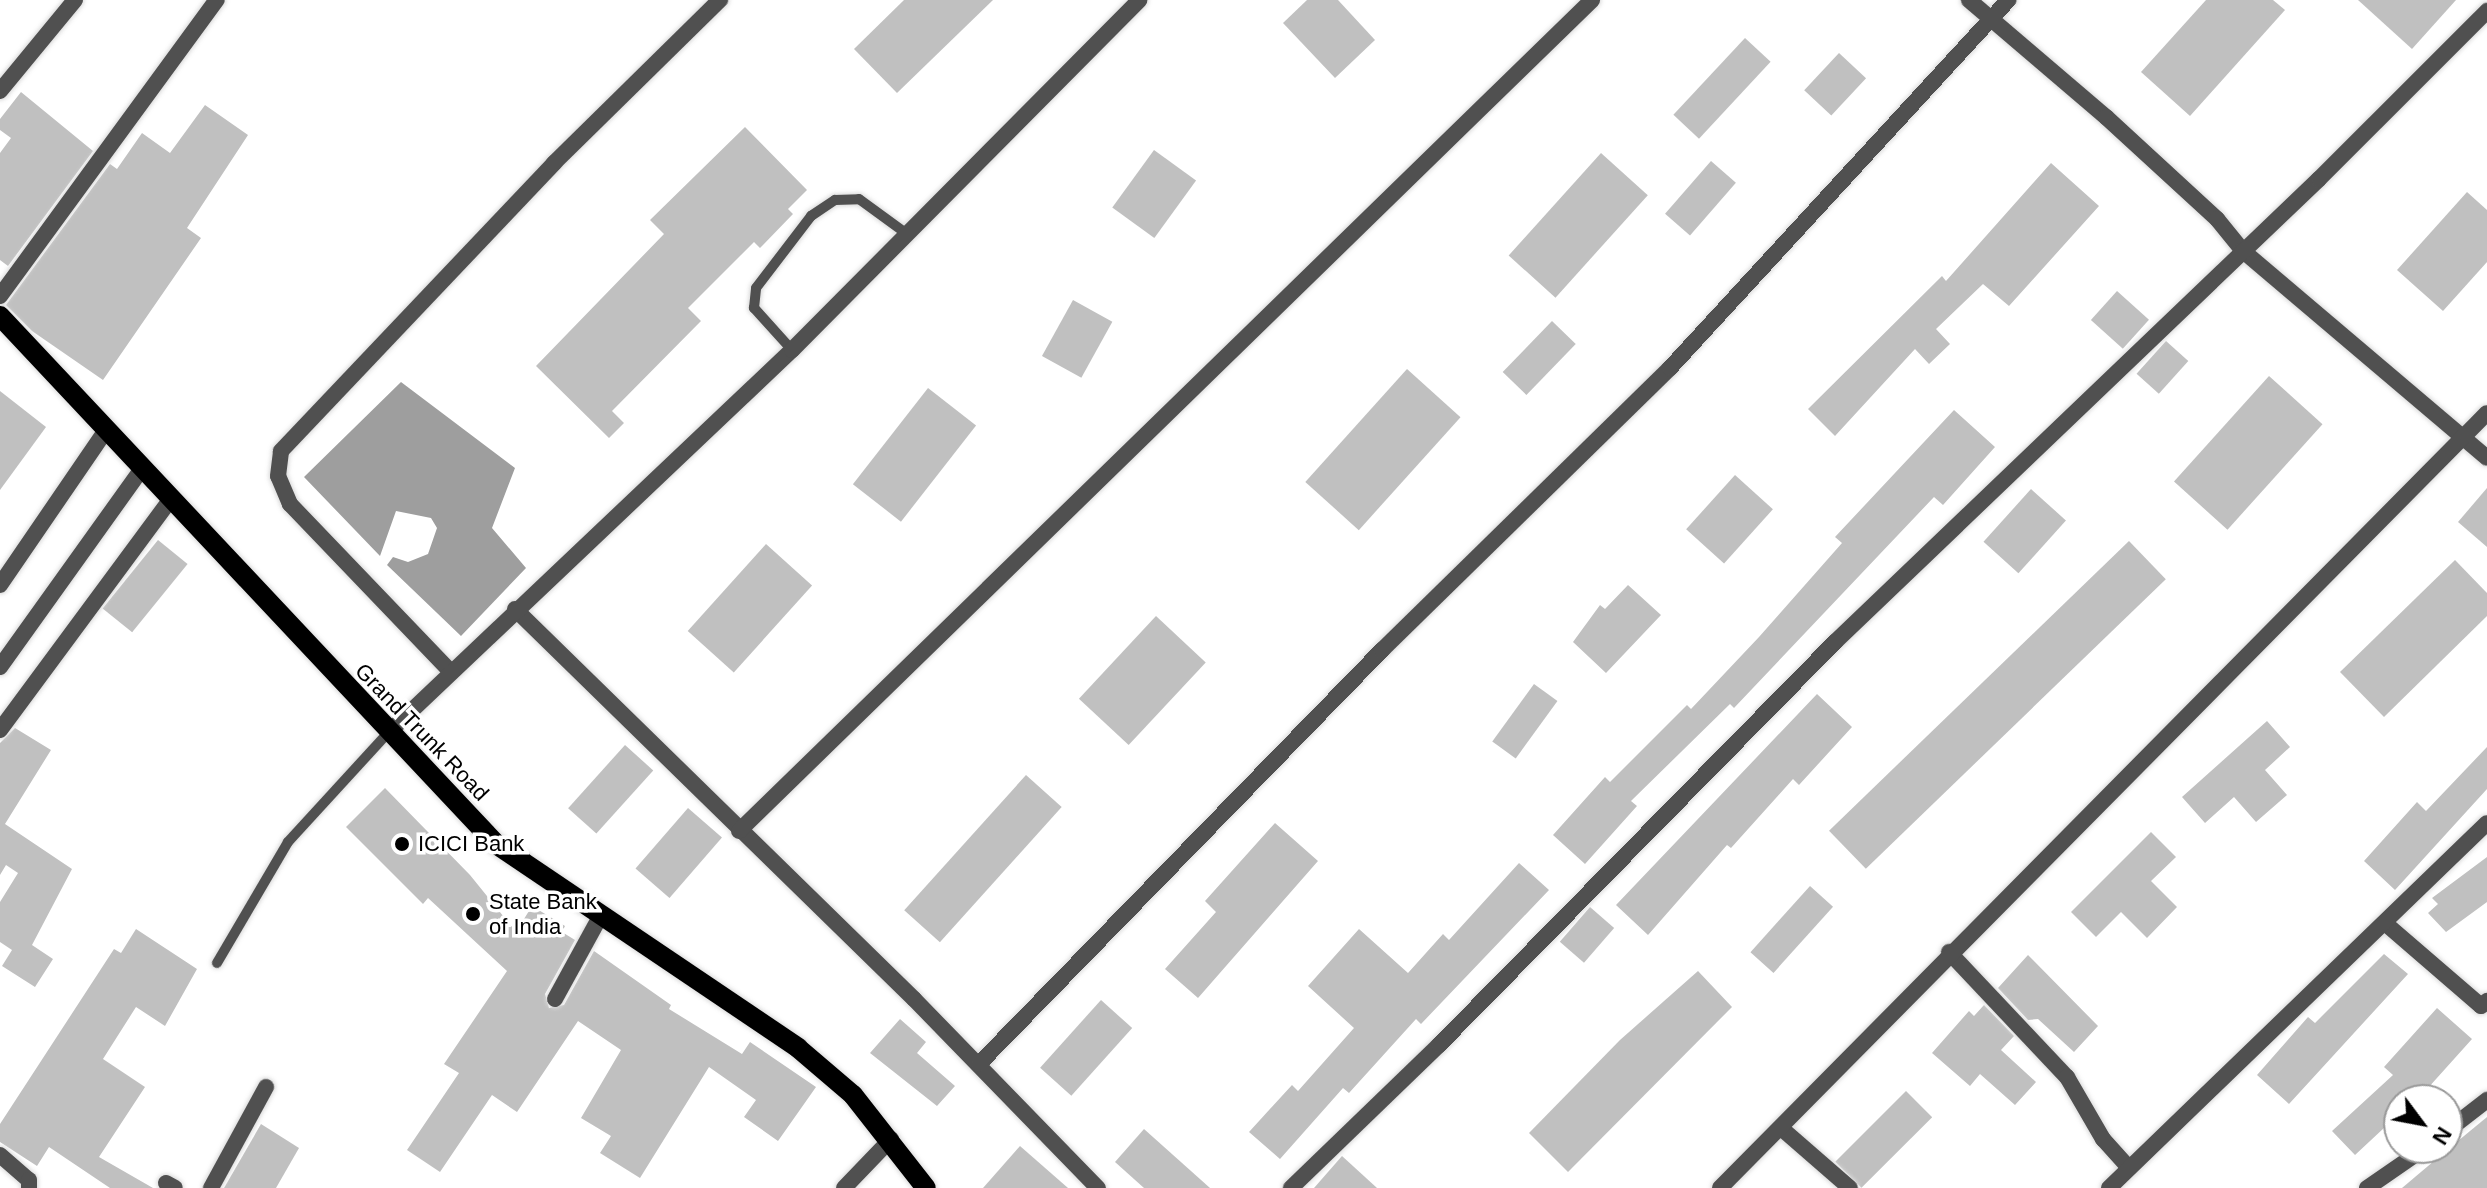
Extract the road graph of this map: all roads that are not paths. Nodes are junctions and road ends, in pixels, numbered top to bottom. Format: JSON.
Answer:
{"nodes":[{"id":1,"x":75,"y":0,"type":"edge"},
{"id":2,"x":217,"y":0,"type":"edge"},
{"id":3,"x":720,"y":0,"type":"edge"},
{"id":4,"x":1139,"y":0,"type":"edge"},
{"id":5,"x":1592,"y":0,"type":"edge"},
{"id":6,"x":1969,"y":0,"type":"edge"},
{"id":7,"x":2008,"y":0,"type":"edge"},
{"id":8,"x":2487,"y":11,"type":"edge"},
{"id":9,"x":1990,"y":17,"type":"junction"},
{"id":10,"x":0,"y":91,"type":"edge"},
{"id":11,"x":907,"y":234,"type":"junction"},
{"id":12,"x":2242,"y":250,"type":"junction"},
{"id":13,"x":0,"y":296,"type":"edge"},
{"id":14,"x":0,"y":316,"type":"edge"},
{"id":15,"x":792,"y":350,"type":"junction"},
{"id":16,"x":2487,"y":413,"type":"edge"},
{"id":17,"x":106,"y":430,"type":"junction"},
{"id":18,"x":2463,"y":435,"type":"junction"},
{"id":19,"x":2487,"y":458,"type":"edge"},
{"id":20,"x":142,"y":469,"type":"junction"},
{"id":21,"x":170,"y":500,"type":"junction"},
{"id":22,"x":1,"y":583,"type":"edge"},
{"id":23,"x":515,"y":609,"type":"junction"},
{"id":24,"x":0,"y":667,"type":"edge"},
{"id":25,"x":451,"y":672,"type":"junction"},
{"id":26,"x":0,"y":730,"type":"edge"},
{"id":27,"x":388,"y":733,"type":"junction"},
{"id":28,"x":2487,"y":823,"type":"edge"},
{"id":29,"x":739,"y":831,"type":"junction"},
{"id":30,"x":601,"y":915,"type":"junction"},
{"id":31,"x":2386,"y":924,"type":"junction"},
{"id":32,"x":1949,"y":952,"type":"junction"},
{"id":33,"x":217,"y":963,"type":"dead end"},
{"id":34,"x":555,"y":999,"type":"dead end"},
{"id":35,"x":2487,"y":1001,"type":"edge"},
{"id":36,"x":979,"y":1064,"type":"junction"},
{"id":37,"x":266,"y":1087,"type":"dead end"},
{"id":38,"x":2487,"y":1100,"type":"edge"},
{"id":39,"x":2463,"y":1119,"type":"edge"},
{"id":40,"x":1781,"y":1128,"type":"junction"},
{"id":41,"x":891,"y":1139,"type":"junction"},
{"id":42,"x":0,"y":1155,"type":"edge"},
{"id":43,"x":2402,"y":1164,"type":"edge"},
{"id":44,"x":2129,"y":1168,"type":"junction"},
{"id":45,"x":29,"y":1188,"type":"edge"},
{"id":46,"x":211,"y":1188,"type":"edge"},
{"id":47,"x":844,"y":1188,"type":"edge"},
{"id":48,"x":926,"y":1188,"type":"edge"},
{"id":49,"x":1098,"y":1188,"type":"edge"},
{"id":50,"x":1291,"y":1188,"type":"edge"},
{"id":51,"x":1720,"y":1188,"type":"edge"},
{"id":52,"x":1850,"y":1188,"type":"edge"},
{"id":53,"x":2109,"y":1188,"type":"edge"},
{"id":54,"x":2367,"y":1188,"type":"edge"}],
"edges":[{"from":1,"to":10,"type":"street"},
{"from":2,"to":13,"type":"street"},
{"from":3,"to":25,"type":"street"},
{"from":4,"to":11,"type":"street"},
{"from":5,"to":29,"type":"street"},
{"from":6,"to":9,"type":"street"},
{"from":7,"to":9,"type":"street"},
{"from":8,"to":12,"type":"street"},
{"from":9,"to":12,"type":"street"},
{"from":9,"to":36,"type":"street"},
{"from":11,"to":15,"type":"street"},
{"from":11,"to":15,"type":"lane"},
{"from":12,"to":18,"type":"street"},
{"from":12,"to":50,"type":"street"},
{"from":14,"to":17,"type":"main road","name":"Grand Trunk Road"},
{"from":15,"to":23,"type":"street"},
{"from":16,"to":18,"type":"street"},
{"from":17,"to":20,"type":"main road","name":"Grand Trunk Road"},
{"from":17,"to":22,"type":"street"},
{"from":18,"to":19,"type":"street"},
{"from":18,"to":32,"type":"street"},
{"from":20,"to":21,"type":"main road","name":"Grand Trunk Road"},
{"from":20,"to":24,"type":"street"},
{"from":21,"to":26,"type":"street"},
{"from":21,"to":27,"type":"main road","name":"Grand Trunk Road"},
{"from":23,"to":25,"type":"street"},
{"from":23,"to":29,"type":"street"},
{"from":25,"to":27,"type":"street"},
{"from":27,"to":30,"type":"main road","name":"Grand Trunk Road"},
{"from":27,"to":33,"type":"lane"},
{"from":28,"to":31,"type":"street"},
{"from":29,"to":36,"type":"street"},
{"from":30,"to":34,"type":"street"},
{"from":30,"to":41,"type":"main road","name":"Grand Trunk Road"},
{"from":31,"to":35,"type":"street"},
{"from":31,"to":44,"type":"street"},
{"from":32,"to":40,"type":"street"},
{"from":32,"to":44,"type":"street"},
{"from":36,"to":49,"type":"street"},
{"from":37,"to":46,"type":"street"},
{"from":38,"to":39,"type":"street"},
{"from":40,"to":51,"type":"street"},
{"from":40,"to":52,"type":"street"},
{"from":41,"to":47,"type":"street"},
{"from":41,"to":48,"type":"main road","name":"Grand Trunk Road"},
{"from":42,"to":45,"type":"street"},
{"from":43,"to":54,"type":"street"},
{"from":44,"to":53,"type":"street"}]}
